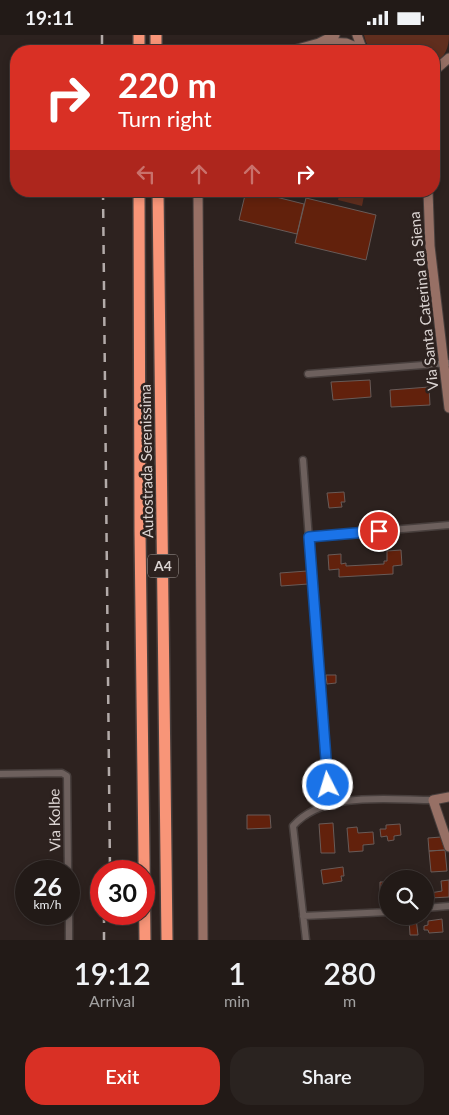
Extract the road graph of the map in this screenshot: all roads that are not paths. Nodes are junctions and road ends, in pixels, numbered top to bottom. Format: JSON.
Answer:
{"nodes":[{"id":1,"x":336,"y":35,"type":"edge"},
{"id":2,"x":319,"y":43,"type":"junction"},
{"id":3,"x":312,"y":45,"type":"edge"},
{"id":4,"x":350,"y":45,"type":"edge"},
{"id":5,"x":139,"y":197,"type":"edge"},
{"id":6,"x":158,"y":197,"type":"edge"},
{"id":7,"x":198,"y":197,"type":"edge"},
{"id":8,"x":428,"y":197,"type":"edge"},
{"id":9,"x":446,"y":364,"type":"edge"},
{"id":10,"x":308,"y":375,"type":"dead end"},
{"id":11,"x":449,"y":408,"type":"edge"},
{"id":12,"x":303,"y":460,"type":"dead end"},
{"id":13,"x":449,"y":525,"type":"edge"},
{"id":14,"x":309,"y":537,"type":"junction"},
{"id":15,"x":0,"y":774,"type":"edge"},
{"id":16,"x":449,"y":797,"type":"edge"},
{"id":17,"x":433,"y":800,"type":"junction"},
{"id":18,"x":330,"y":804,"type":"junction"},
{"id":19,"x":449,"y":847,"type":"edge"},
{"id":20,"x":68,"y":860,"type":"edge"},
{"id":21,"x":449,"y":906,"type":"edge"},
{"id":22,"x":434,"y":907,"type":"edge"},
{"id":23,"x":379,"y":912,"type":"edge"},
{"id":24,"x":303,"y":916,"type":"junction"},
{"id":25,"x":69,"y":925,"type":"edge"},
{"id":26,"x":69,"y":940,"type":"edge"},
{"id":27,"x":145,"y":940,"type":"edge"},
{"id":28,"x":167,"y":940,"type":"edge"},
{"id":29,"x":203,"y":940,"type":"edge"},
{"id":30,"x":306,"y":940,"type":"edge"}],
"edges":[{"from":1,"to":2,"type":"street"},
{"from":2,"to":3,"type":"street"},
{"from":2,"to":4,"type":"street"},
{"from":5,"to":27,"type":"highway","name":"Autostrada Serenissima","number":"A4"},
{"from":6,"to":28,"type":"highway","name":"Autostrada Serenissima","number":"A4"},
{"from":7,"to":29,"type":"street"},
{"from":8,"to":9,"type":"street","name":"Via Santa Caterina da Siena"},
{"from":9,"to":10,"type":"street"},
{"from":9,"to":11,"type":"street","name":"Via Santa Caterina da Siena"},
{"from":12,"to":14,"type":"street"},
{"from":13,"to":14,"type":"street"},
{"from":14,"to":18,"type":"street"},
{"from":15,"to":20,"type":"street","name":"Via Kolbe"},
{"from":16,"to":17,"type":"street"},
{"from":17,"to":18,"type":"street"},
{"from":17,"to":19,"type":"street"},
{"from":18,"to":24,"type":"street"},
{"from":21,"to":22,"type":"street"},
{"from":23,"to":24,"type":"street"},
{"from":24,"to":30,"type":"street"},
{"from":25,"to":26,"type":"street"}]}
